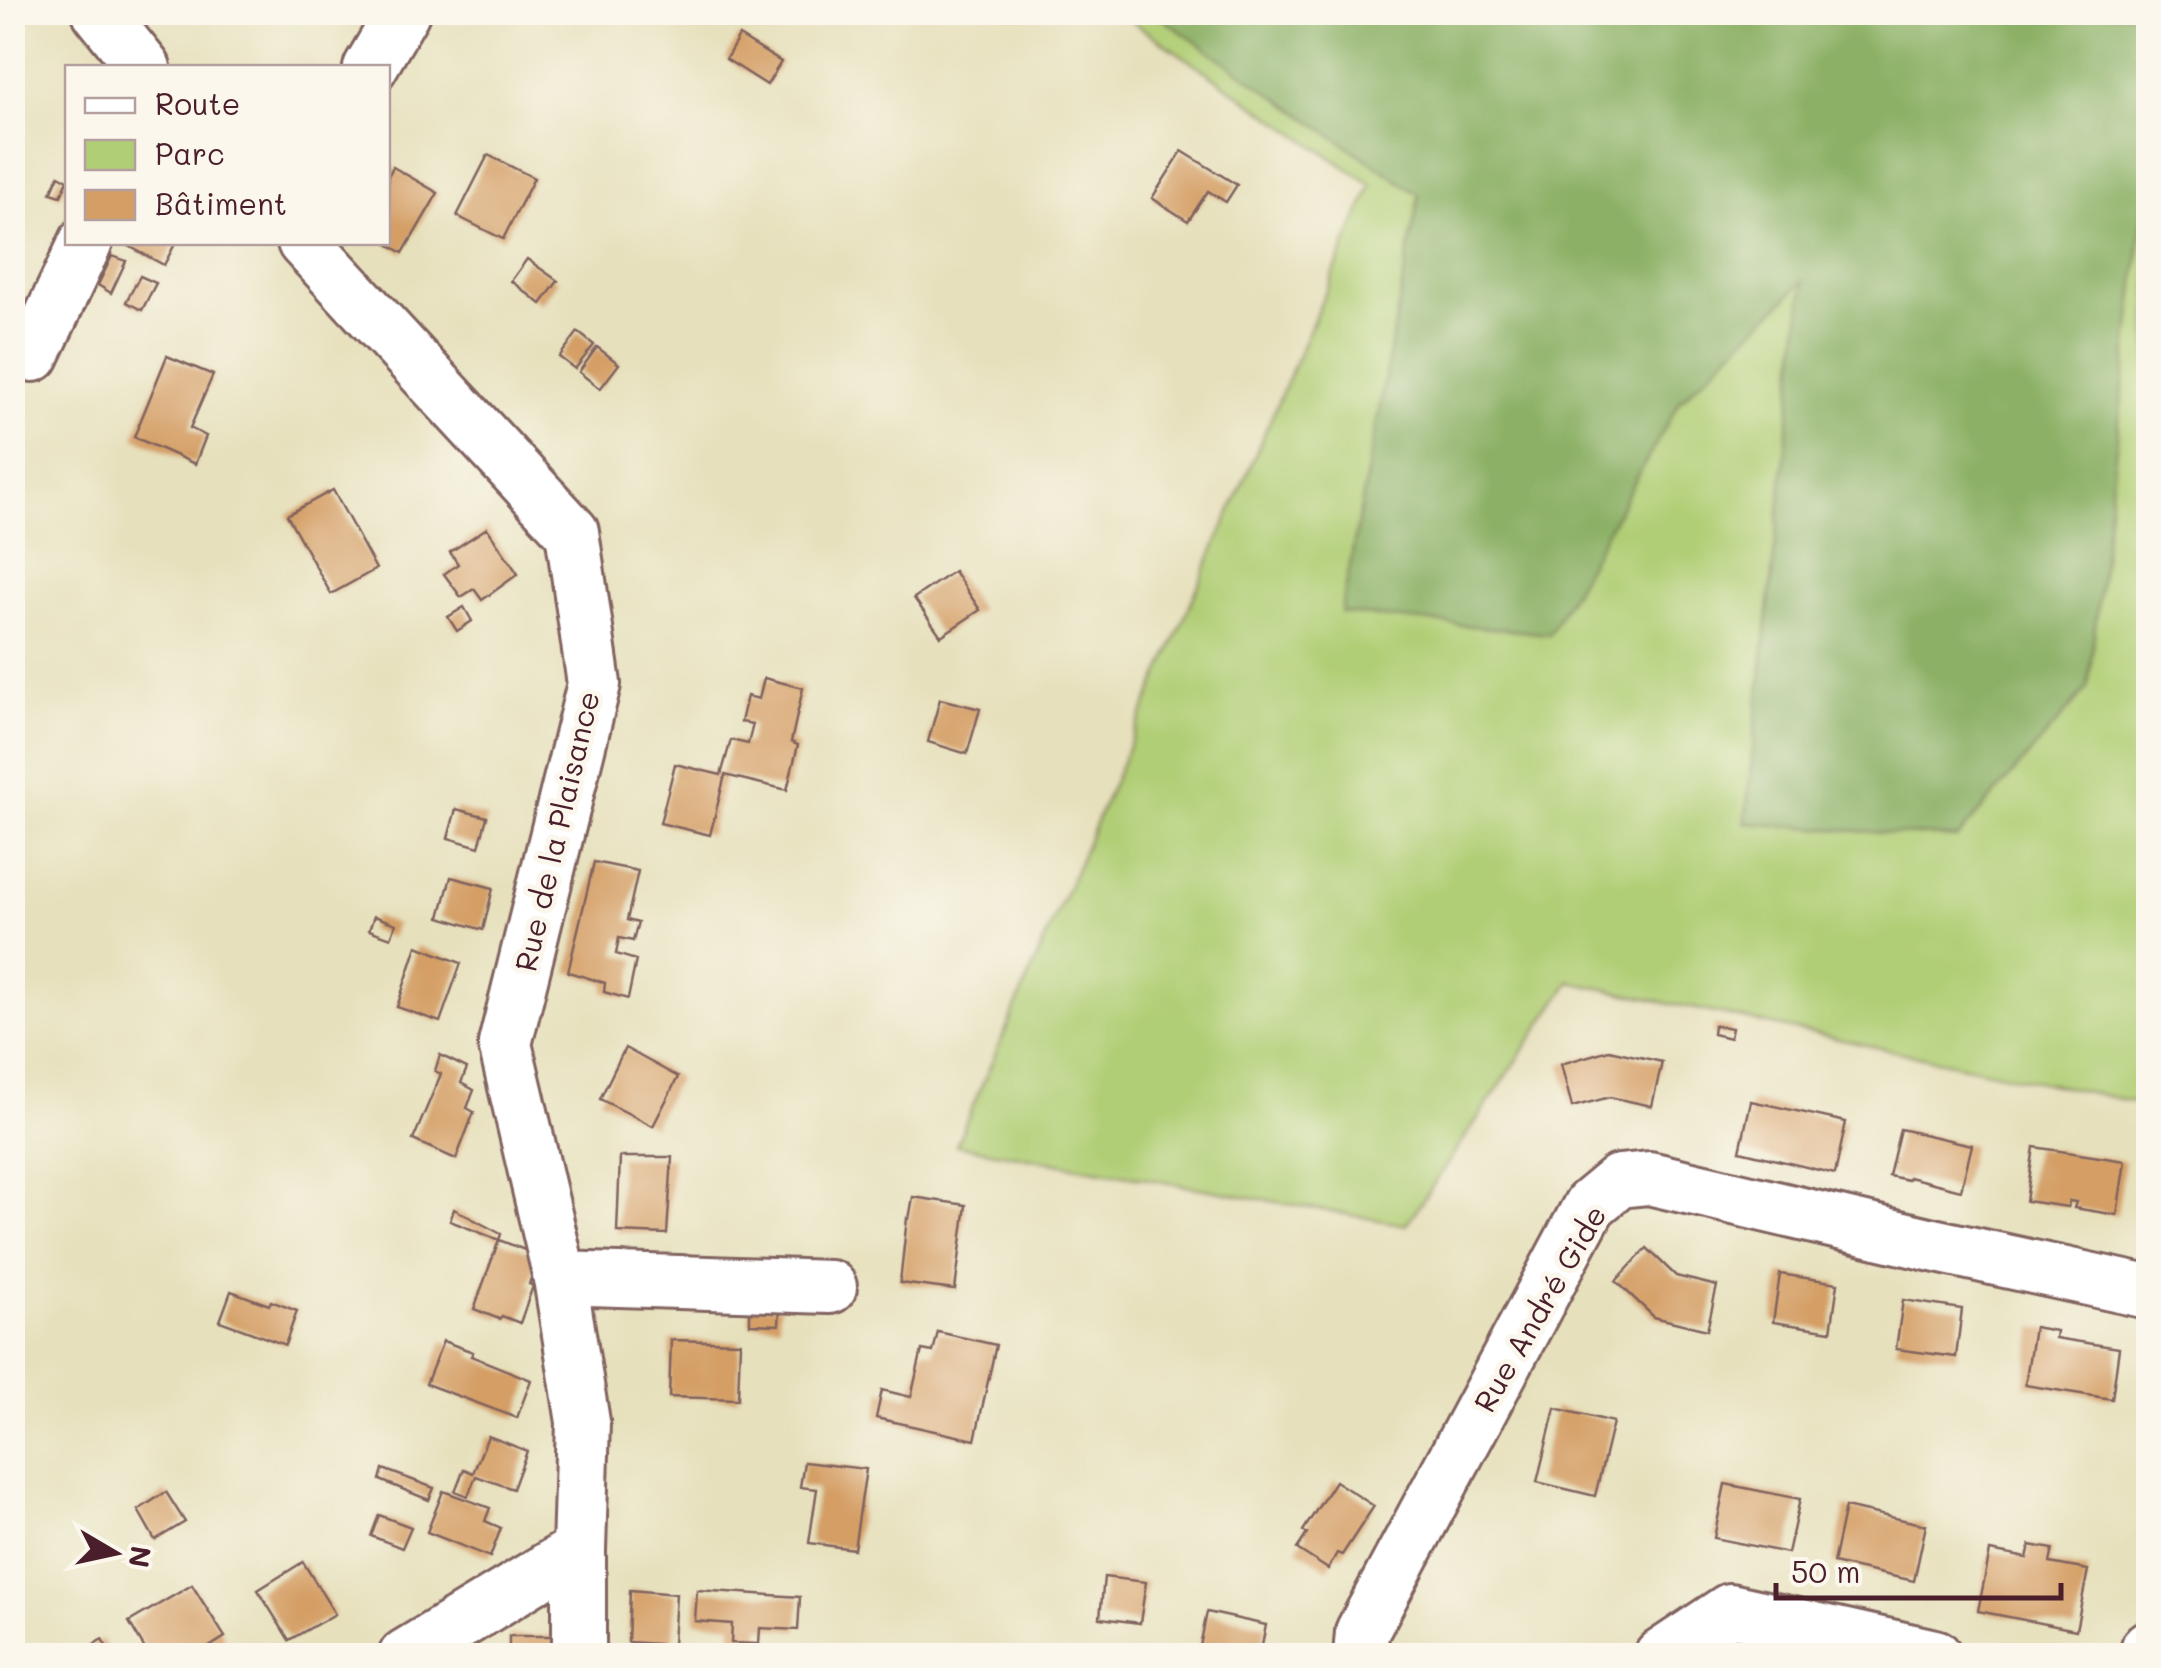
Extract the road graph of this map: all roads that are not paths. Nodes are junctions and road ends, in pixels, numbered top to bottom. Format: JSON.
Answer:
{"nodes":[{"id":1,"x":100,"y":12,"type":"edge"},
{"id":2,"x":403,"y":12,"type":"edge"},
{"id":3,"x":142,"y":65,"type":"edge"},
{"id":4,"x":372,"y":65,"type":"edge"},
{"id":5,"x":85,"y":245,"type":"edge"},
{"id":6,"x":307,"y":245,"type":"edge"},
{"id":7,"x":12,"y":347,"type":"edge"},
{"id":8,"x":560,"y":1278,"type":"junction"},
{"id":9,"x":830,"y":1286,"type":"dead end"},
{"id":10,"x":2148,"y":1292,"type":"edge"},
{"id":11,"x":578,"y":1550,"type":"junction"},
{"id":12,"x":2148,"y":1647,"type":"edge"},
{"id":13,"x":405,"y":1656,"type":"edge"},
{"id":14,"x":579,"y":1656,"type":"edge"},
{"id":15,"x":1360,"y":1656,"type":"edge"},
{"id":16,"x":1662,"y":1656,"type":"edge"},
{"id":17,"x":1934,"y":1656,"type":"edge"},
{"id":18,"x":2146,"y":1656,"type":"edge"}],
"edges":[{"from":1,"to":3,"type":"street"},
{"from":2,"to":4,"type":"street"},
{"from":5,"to":7,"type":"street"},
{"from":6,"to":8,"type":"street","name":"Rue de la Plaisance"},
{"from":8,"to":9,"type":"street"},
{"from":8,"to":11,"type":"street","name":"Rue de la Plaisance"},
{"from":10,"to":15,"type":"street","name":"Rue André Gide"},
{"from":11,"to":13,"type":"street"},
{"from":11,"to":14,"type":"street","name":"Rue de la Plaisance"},
{"from":12,"to":18,"type":"street"},
{"from":16,"to":17,"type":"street"}]}
